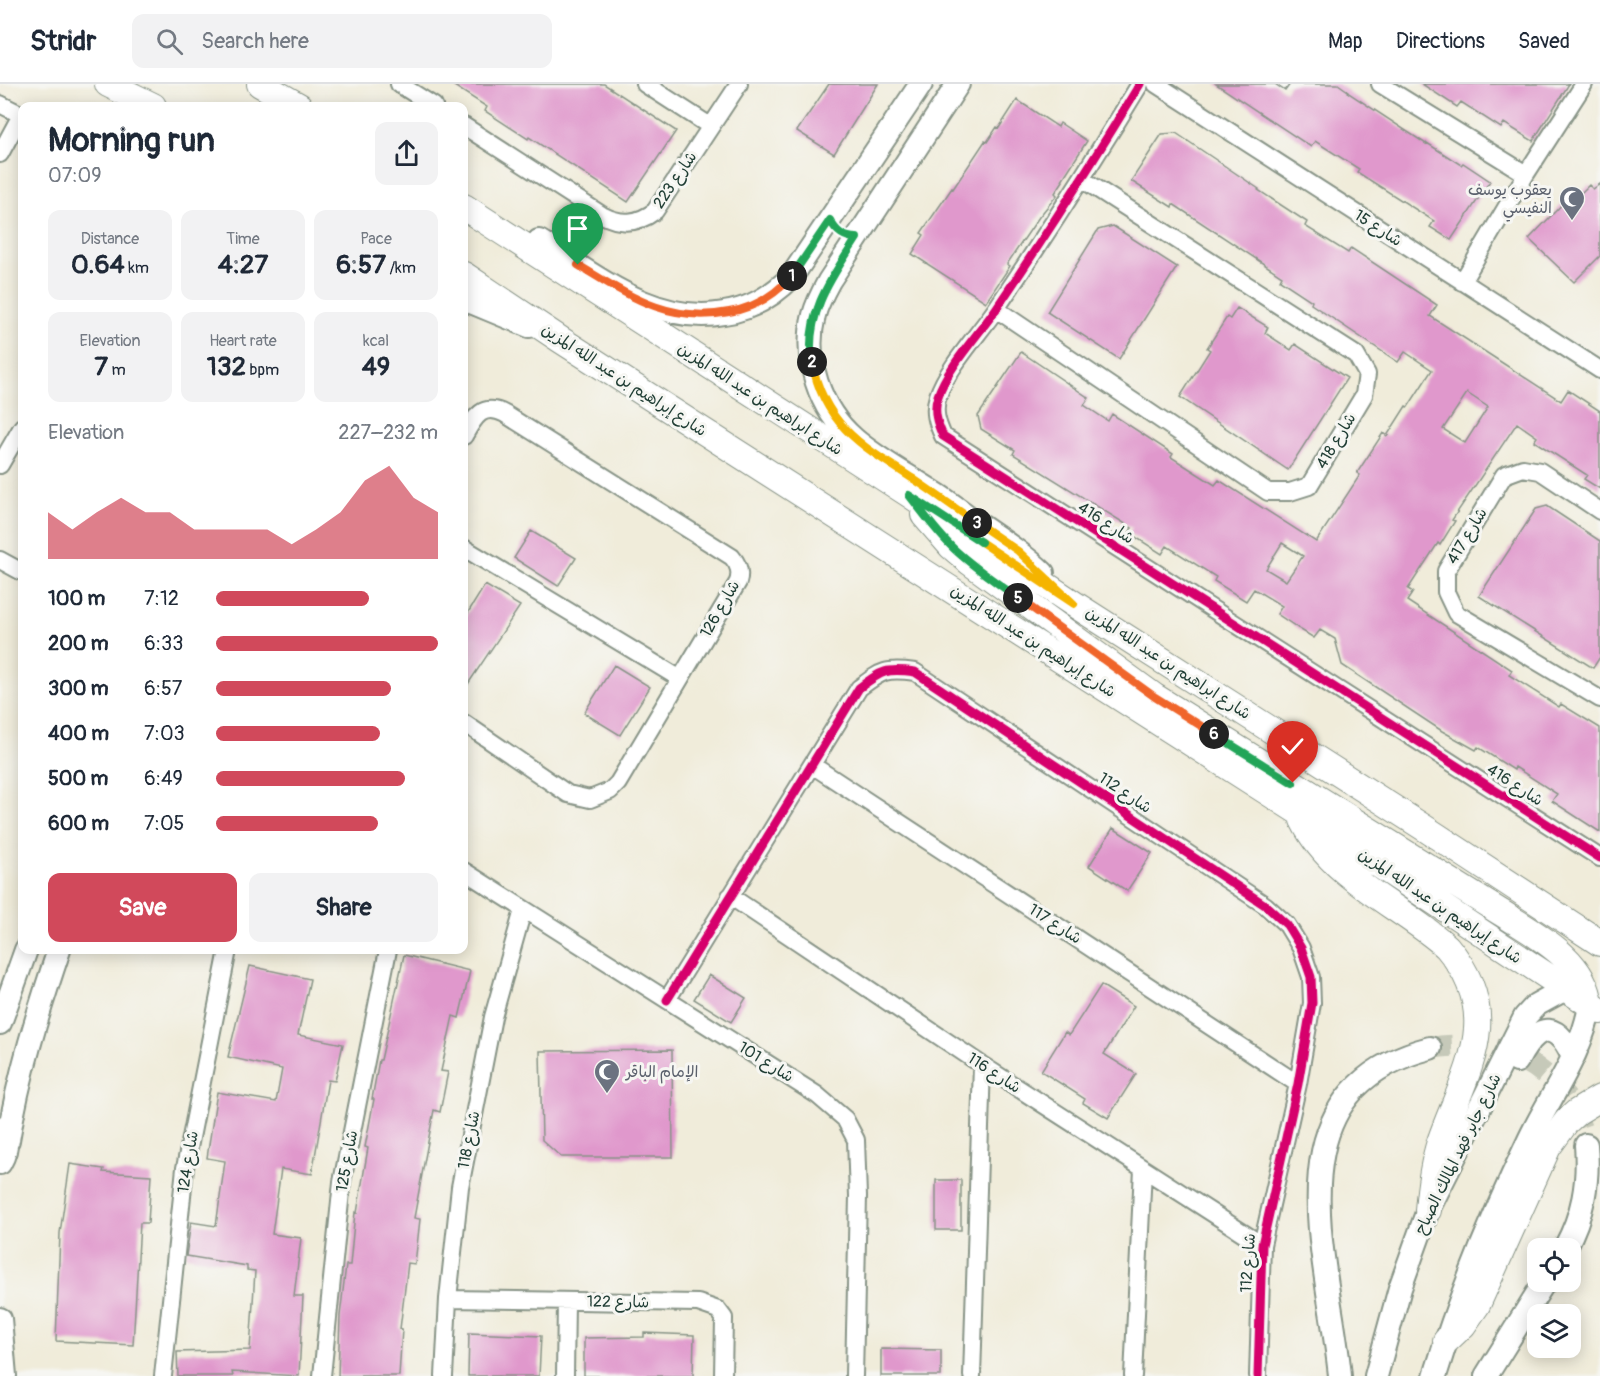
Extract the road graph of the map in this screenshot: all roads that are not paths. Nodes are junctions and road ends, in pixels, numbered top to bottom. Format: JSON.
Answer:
{"nodes":[{"id":1,"x":108,"y":84,"type":"edge"},
{"id":2,"x":260,"y":84,"type":"edge"},
{"id":3,"x":399,"y":84,"type":"edge"},
{"id":4,"x":645,"y":84,"type":"edge"},
{"id":5,"x":739,"y":84,"type":"edge"},
{"id":6,"x":921,"y":84,"type":"edge"},
{"id":7,"x":958,"y":84,"type":"edge"},
{"id":8,"x":1140,"y":84,"type":"edge"},
{"id":9,"x":1156,"y":84,"type":"edge"},
{"id":10,"x":1380,"y":84,"type":"edge"},
{"id":11,"x":1584,"y":84,"type":"edge"},
{"id":12,"x":145,"y":102,"type":"edge"},
{"id":13,"x":292,"y":102,"type":"edge"},
{"id":14,"x":428,"y":102,"type":"edge"},
{"id":15,"x":0,"y":104,"type":"edge"},
{"id":16,"x":18,"y":113,"type":"edge"},
{"id":17,"x":18,"y":122,"type":"edge"},
{"id":18,"x":710,"y":126,"type":"junction"},
{"id":19,"x":468,"y":129,"type":"edge"},
{"id":20,"x":0,"y":154,"type":"edge"},
{"id":21,"x":1526,"y":174,"type":"junction"},
{"id":22,"x":1082,"y":179,"type":"junction"},
{"id":23,"x":468,"y":210,"type":"edge"},
{"id":24,"x":468,"y":211,"type":"edge"},
{"id":25,"x":830,"y":220,"type":"junction"},
{"id":26,"x":857,"y":238,"type":"junction"},
{"id":27,"x":468,"y":278,"type":"edge"},
{"id":28,"x":1462,"y":282,"type":"junction"},
{"id":29,"x":468,"y":301,"type":"edge"},
{"id":30,"x":996,"y":309,"type":"junction"},
{"id":31,"x":561,"y":340,"type":"junction"},
{"id":32,"x":1599,"y":366,"type":"edge"},
{"id":33,"x":468,"y":430,"type":"edge"},
{"id":34,"x":18,"y":434,"type":"edge"},
{"id":35,"x":0,"y":465,"type":"edge"},
{"id":36,"x":909,"y":495,"type":"junction"},
{"id":37,"x":1600,"y":511,"type":"edge"},
{"id":38,"x":468,"y":550,"type":"edge"},
{"id":39,"x":0,"y":560,"type":"edge"},
{"id":40,"x":18,"y":570,"type":"edge"},
{"id":41,"x":1074,"y":604,"type":"junction"},
{"id":42,"x":679,"y":678,"type":"junction"},
{"id":43,"x":1600,"y":699,"type":"edge"},
{"id":44,"x":468,"y":726,"type":"edge"},
{"id":45,"x":812,"y":765,"type":"junction"},
{"id":46,"x":1299,"y":812,"type":"junction"},
{"id":47,"x":1423,"y":827,"type":"junction"},
{"id":48,"x":1600,"y":858,"type":"edge"},
{"id":49,"x":468,"y":874,"type":"edge"},
{"id":50,"x":730,"y":896,"type":"junction"},
{"id":51,"x":523,"y":910,"type":"junction"},
{"id":52,"x":1600,"y":922,"type":"edge"},
{"id":53,"x":1600,"y":943,"type":"edge"},
{"id":54,"x":25,"y":954,"type":"edge"},
{"id":55,"x":58,"y":954,"type":"edge"},
{"id":56,"x":227,"y":954,"type":"edge"},
{"id":57,"x":387,"y":954,"type":"edge"},
{"id":58,"x":1588,"y":996,"type":"edge"},
{"id":59,"x":667,"y":1000,"type":"junction"},
{"id":60,"x":0,"y":1023,"type":"edge"},
{"id":61,"x":1430,"y":1048,"type":"tunnel mouth"},
{"id":62,"x":1573,"y":1057,"type":"junction"},
{"id":63,"x":982,"y":1065,"type":"junction"},
{"id":64,"x":1298,"y":1084,"type":"junction"},
{"id":65,"x":1600,"y":1098,"type":"edge"},
{"id":66,"x":0,"y":1108,"type":"edge"},
{"id":67,"x":1465,"y":1133,"type":"junction"},
{"id":68,"x":8,"y":1140,"type":"junction"},
{"id":69,"x":1586,"y":1145,"type":"tunnel mouth"},
{"id":70,"x":0,"y":1163,"type":"edge"},
{"id":71,"x":1143,"y":1169,"type":"junction"},
{"id":72,"x":1428,"y":1210,"type":"junction"},
{"id":73,"x":1569,"y":1238,"type":"edge"},
{"id":74,"x":1262,"y":1245,"type":"junction"},
{"id":75,"x":1538,"y":1292,"type":"edge"},
{"id":76,"x":448,"y":1299,"type":"junction"},
{"id":77,"x":566,"y":1302,"type":"junction"},
{"id":78,"x":0,"y":1319,"type":"edge"},
{"id":79,"x":1446,"y":1341,"type":"junction"},
{"id":80,"x":5,"y":1376,"type":"edge"},
{"id":81,"x":163,"y":1376,"type":"edge"},
{"id":82,"x":322,"y":1376,"type":"edge"},
{"id":83,"x":444,"y":1376,"type":"edge"},
{"id":84,"x":565,"y":1376,"type":"edge"},
{"id":85,"x":723,"y":1376,"type":"edge"},
{"id":86,"x":854,"y":1376,"type":"edge"},
{"id":87,"x":972,"y":1376,"type":"edge"},
{"id":88,"x":1133,"y":1376,"type":"edge"},
{"id":89,"x":1258,"y":1376,"type":"edge"},
{"id":90,"x":1340,"y":1376,"type":"edge"},
{"id":91,"x":1376,"y":1376,"type":"edge"},
{"id":92,"x":1435,"y":1376,"type":"edge"},
{"id":93,"x":1486,"y":1376,"type":"edge"}],
"edges":[{"from":1,"to":12,"type":"main road"},
{"from":2,"to":13,"type":"main road"},
{"from":3,"to":14,"type":"street"},
{"from":4,"to":18,"type":"street"},
{"from":5,"to":18,"type":"street","name":"شارع 223"},
{"from":6,"to":25,"type":"street"},
{"from":7,"to":26,"type":"street"},
{"from":8,"to":22,"type":"street","name":"شارع 416"},
{"from":9,"to":28,"type":"street","name":"شارع 15"},
{"from":10,"to":21,"type":"street"},
{"from":11,"to":21,"type":"street"},
{"from":15,"to":16,"type":"street"},
{"from":17,"to":20,"type":"street"},
{"from":18,"to":19,"type":"street","name":"شارع 223"},
{"from":21,"to":28,"type":"street"},
{"from":22,"to":30,"type":"street","name":"شارع 416"},
{"from":22,"to":30,"type":"street","name":"شارع 418"},
{"from":23,"to":25,"type":"street"},
{"from":24,"to":36,"type":"main road","name":"شارع ابراهيم بن عبد الله المزين"},
{"from":25,"to":26,"type":"street"},
{"from":26,"to":41,"type":"street"},
{"from":27,"to":31,"type":"main road","name":"شارع إبراهيم بن عبد الله المزين"},
{"from":28,"to":32,"type":"street","name":"شارع 15"},
{"from":29,"to":31,"type":"street"},
{"from":30,"to":48,"type":"street","name":"شارع 416"},
{"from":31,"to":46,"type":"main road","name":"شارع إبراهيم بن عبد الله المزين"},
{"from":33,"to":42,"type":"street","name":"شارع 126"},
{"from":34,"to":35,"type":"street"},
{"from":36,"to":41,"type":"main road","name":"شارع ابراهيم بن عبد الله المزين"},
{"from":36,"to":58,"type":"main road"},
{"from":37,"to":43,"type":"street","name":"شارع 417"},
{"from":38,"to":42,"type":"street"},
{"from":39,"to":40,"type":"street"},
{"from":41,"to":47,"type":"main road","name":"شارع ابراهيم بن عبد الله المزين"},
{"from":42,"to":44,"type":"street","name":"شارع 126"},
{"from":45,"to":50,"type":"street","name":"شارع 112"},
{"from":45,"to":64,"type":"street","name":"شارع 117"},
{"from":45,"to":64,"type":"street","name":"شارع 112"},
{"from":46,"to":58,"type":"main road","name":"شارع إبراهيم بن عبد الله المزين"},
{"from":46,"to":72,"type":"main road"},
{"from":47,"to":52,"type":"main road"},
{"from":47,"to":53,"type":"main road","name":"شارع ابراهيم بن عبد الله المزين"},
{"from":49,"to":51,"type":"street","name":"شارع 101"},
{"from":50,"to":59,"type":"street","name":"شارع 112"},
{"from":50,"to":63,"type":"street","name":"شارع 116"},
{"from":51,"to":59,"type":"street","name":"شارع 101"},
{"from":51,"to":76,"type":"street","name":"شارع 118"},
{"from":54,"to":60,"type":"street"},
{"from":55,"to":68,"type":"street"},
{"from":56,"to":81,"type":"street","name":"شارع 124"},
{"from":57,"to":82,"type":"street","name":"شارع 125"},
{"from":58,"to":62,"type":"street"},
{"from":58,"to":67,"type":"street","name":"شارع جابر فهد المالك الصباح"},
{"from":59,"to":86,"type":"street","name":"شارع 101"},
{"from":61,"to":90,"type":"street"},
{"from":62,"to":67,"type":"street"},
{"from":62,"to":79,"type":"street"},
{"from":63,"to":71,"type":"street","name":"شارع 116"},
{"from":63,"to":87,"type":"street"},
{"from":64,"to":74,"type":"street","name":"شارع 112"},
{"from":65,"to":79,"type":"main road"},
{"from":66,"to":68,"type":"street"},
{"from":67,"to":72,"type":"street","name":"شارع جابر فهد المالك الصباح"},
{"from":68,"to":70,"type":"street"},
{"from":69,"to":73,"type":"street"},
{"from":71,"to":74,"type":"street","name":"شارع 116"},
{"from":71,"to":88,"type":"street"},
{"from":72,"to":91,"type":"street","name":"شارع جابر فهد المالك الصباح"},
{"from":74,"to":89,"type":"street","name":"شارع 112"},
{"from":75,"to":93,"type":"street"},
{"from":76,"to":77,"type":"street","name":"شارع 122"},
{"from":76,"to":83,"type":"street","name":"شارع 118"},
{"from":77,"to":84,"type":"street"},
{"from":77,"to":85,"type":"street","name":"شارع 122"},
{"from":78,"to":80,"type":"street"},
{"from":79,"to":92,"type":"street"}]}
